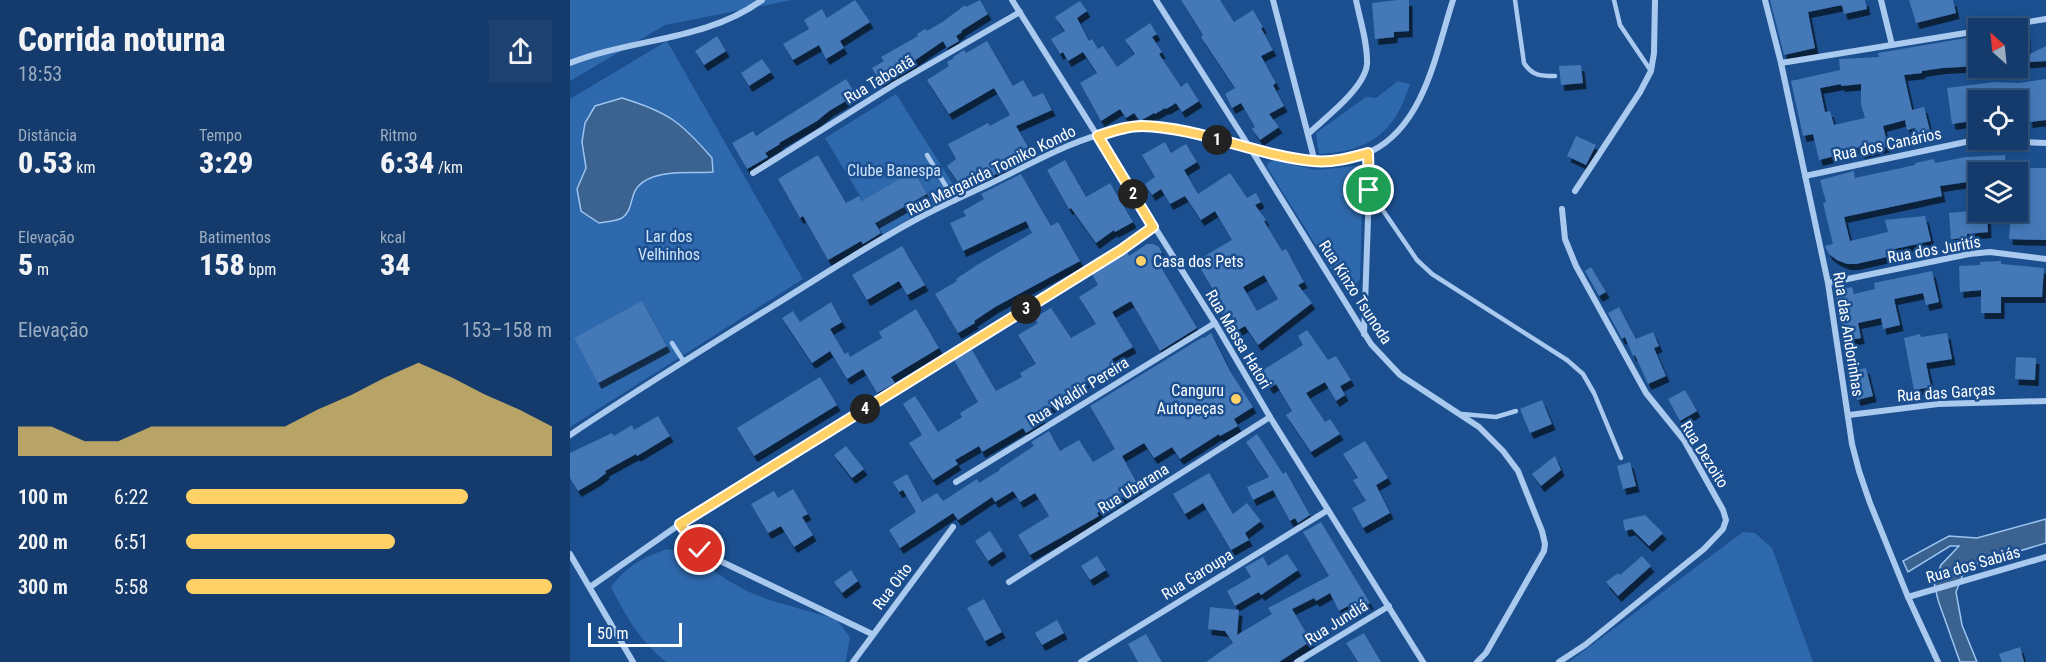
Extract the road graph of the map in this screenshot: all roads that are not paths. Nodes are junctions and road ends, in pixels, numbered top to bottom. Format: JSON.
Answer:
{"nodes":[{"id":1,"x":762,"y":0,"type":"edge"},
{"id":2,"x":1012,"y":0,"type":"edge"},
{"id":3,"x":1156,"y":0,"type":"edge"},
{"id":4,"x":1273,"y":0,"type":"edge"},
{"id":5,"x":1356,"y":0,"type":"edge"},
{"id":6,"x":1453,"y":0,"type":"edge"},
{"id":7,"x":1515,"y":0,"type":"edge"},
{"id":8,"x":1614,"y":0,"type":"edge"},
{"id":9,"x":1655,"y":0,"type":"edge"},
{"id":10,"x":1765,"y":0,"type":"edge"},
{"id":11,"x":1881,"y":0,"type":"edge"},
{"id":12,"x":1020,"y":12,"type":"junction"},
{"id":13,"x":2046,"y":19,"type":"edge"},
{"id":14,"x":2028,"y":22,"type":"edge"},
{"id":15,"x":1968,"y":33,"type":"edge"},
{"id":16,"x":1892,"y":45,"type":"junction"},
{"id":17,"x":570,"y":63,"type":"edge"},
{"id":18,"x":1781,"y":63,"type":"junction"},
{"id":19,"x":1651,"y":70,"type":"junction"},
{"id":20,"x":1556,"y":76,"type":"dead end"},
{"id":21,"x":1308,"y":134,"type":"junction"},
{"id":22,"x":1098,"y":136,"type":"junction"},
{"id":23,"x":2046,"y":143,"type":"edge"},
{"id":24,"x":1250,"y":148,"type":"junction"},
{"id":25,"x":1368,"y":153,"type":"junction"},
{"id":26,"x":927,"y":155,"type":"dead end"},
{"id":27,"x":1315,"y":162,"type":"junction"},
{"id":28,"x":753,"y":173,"type":"dead end"},
{"id":29,"x":1805,"y":176,"type":"junction"},
{"id":30,"x":1369,"y":190,"type":"junction"},
{"id":31,"x":1575,"y":191,"type":"dead end"},
{"id":32,"x":955,"y":201,"type":"junction"},
{"id":33,"x":1562,"y":209,"type":"dead end"},
{"id":34,"x":1153,"y":227,"type":"junction"},
{"id":35,"x":2046,"y":259,"type":"edge"},
{"id":36,"x":1828,"y":283,"type":"junction"},
{"id":37,"x":1215,"y":323,"type":"junction"},
{"id":38,"x":1364,"y":334,"type":"junction"},
{"id":39,"x":672,"y":342,"type":"dead end"},
{"id":40,"x":684,"y":362,"type":"junction"},
{"id":41,"x":2046,"y":400,"type":"edge"},
{"id":42,"x":1516,"y":411,"type":"dead end"},
{"id":43,"x":1460,"y":414,"type":"junction"},
{"id":44,"x":1849,"y":415,"type":"junction"},
{"id":45,"x":1270,"y":417,"type":"junction"},
{"id":46,"x":570,"y":435,"type":"edge"},
{"id":47,"x":1621,"y":458,"type":"dead end"},
{"id":48,"x":956,"y":482,"type":"dead end"},
{"id":49,"x":1328,"y":510,"type":"junction"},
{"id":50,"x":680,"y":524,"type":"junction"},
{"id":51,"x":953,"y":527,"type":"dead end"},
{"id":52,"x":570,"y":554,"type":"edge"},
{"id":53,"x":2046,"y":557,"type":"edge"},
{"id":54,"x":1009,"y":582,"type":"dead end"},
{"id":55,"x":590,"y":587,"type":"junction"},
{"id":56,"x":1908,"y":597,"type":"junction"},
{"id":57,"x":1389,"y":606,"type":"junction"},
{"id":58,"x":872,"y":634,"type":"junction"},
{"id":59,"x":633,"y":662,"type":"edge"},
{"id":60,"x":853,"y":662,"type":"edge"},
{"id":61,"x":1081,"y":662,"type":"edge"},
{"id":62,"x":1298,"y":662,"type":"edge"},
{"id":63,"x":1423,"y":662,"type":"edge"},
{"id":64,"x":1477,"y":662,"type":"edge"},
{"id":65,"x":1559,"y":662,"type":"edge"},
{"id":66,"x":1938,"y":662,"type":"edge"}],
"edges":[{"from":1,"to":17,"type":"street"},
{"from":2,"to":12,"type":"street","name":"Rua Massa Hatori"},
{"from":3,"to":24,"type":"street","name":"Rua Kinzo Tsunoda"},
{"from":4,"to":21,"type":"street"},
{"from":5,"to":21,"type":"street"},
{"from":6,"to":25,"type":"street","name":"Rua Margarida Tomiko Kondo"},
{"from":7,"to":20,"type":"lane"},
{"from":8,"to":19,"type":"lane"},
{"from":9,"to":19,"type":"street"},
{"from":10,"to":18,"type":"street","name":"Rua das Andorinhas"},
{"from":11,"to":16,"type":"street"},
{"from":12,"to":22,"type":"street","name":"Rua Massa Hatori"},
{"from":12,"to":28,"type":"street","name":"Rua Taboatã"},
{"from":13,"to":14,"type":"street"},
{"from":15,"to":16,"type":"street"},
{"from":16,"to":18,"type":"street"},
{"from":18,"to":29,"type":"street","name":"Rua das Andorinhas"},
{"from":19,"to":31,"type":"street"},
{"from":21,"to":27,"type":"street"},
{"from":22,"to":24,"type":"street","name":"Rua Margarida Tomiko Kondo"},
{"from":22,"to":32,"type":"street","name":"Rua Margarida Tomiko Kondo"},
{"from":22,"to":34,"type":"street","name":"Rua Massa Hatori"},
{"from":23,"to":29,"type":"street","name":"Rua dos Canários"},
{"from":24,"to":27,"type":"street","name":"Rua Margarida Tomiko Kondo"},
{"from":24,"to":38,"type":"street","name":"Rua Kinzo Tsunoda"},
{"from":25,"to":27,"type":"street","name":"Rua Margarida Tomiko Kondo"},
{"from":25,"to":30,"type":"street"},
{"from":26,"to":32,"type":"lane"},
{"from":29,"to":36,"type":"street","name":"Rua das Andorinhas"},
{"from":30,"to":38,"type":"street"},
{"from":30,"to":47,"type":"lane"},
{"from":32,"to":40,"type":"street","name":"Rua Margarida Tomiko Kondo"},
{"from":33,"to":65,"type":"street","name":"Rua Dezoito"},
{"from":34,"to":37,"type":"street","name":"Rua Massa Hatori"},
{"from":34,"to":50,"type":"street"},
{"from":35,"to":36,"type":"street","name":"Rua dos Juritís"},
{"from":36,"to":44,"type":"street","name":"Rua das Andorinhas"},
{"from":37,"to":45,"type":"street","name":"Rua Massa Hatori"},
{"from":37,"to":48,"type":"street","name":"Rua Waldir Pereira"},
{"from":38,"to":43,"type":"street","name":"Rua Kinzo Tsunoda"},
{"from":39,"to":40,"type":"lane"},
{"from":40,"to":46,"type":"street","name":"Rua Margarida Tomiko Kondo"},
{"from":41,"to":44,"type":"street","name":"Rua das Garças"},
{"from":42,"to":43,"type":"lane"},
{"from":43,"to":64,"type":"street","name":"Rua Kinzo Tsunoda"},
{"from":44,"to":56,"type":"street","name":"Rua das Andorinhas"},
{"from":45,"to":49,"type":"street","name":"Rua Massa Hatori"},
{"from":45,"to":54,"type":"street","name":"Rua Ubarana"},
{"from":49,"to":57,"type":"street","name":"Rua Massa Hatori"},
{"from":49,"to":61,"type":"street","name":"Rua Garoupa"},
{"from":50,"to":55,"type":"street"},
{"from":50,"to":58,"type":"street"},
{"from":51,"to":58,"type":"street","name":"Rua Oito"},
{"from":52,"to":55,"type":"street"},
{"from":53,"to":56,"type":"street","name":"Rua dos Sabiás"},
{"from":55,"to":59,"type":"street"},
{"from":56,"to":66,"type":"street","name":"Rua das Andorinhas"},
{"from":57,"to":62,"type":"street","name":"Rua Jundiá"},
{"from":57,"to":63,"type":"street","name":"Rua Massa Hatori"},
{"from":58,"to":60,"type":"street","name":"Rua Oito"}]}
